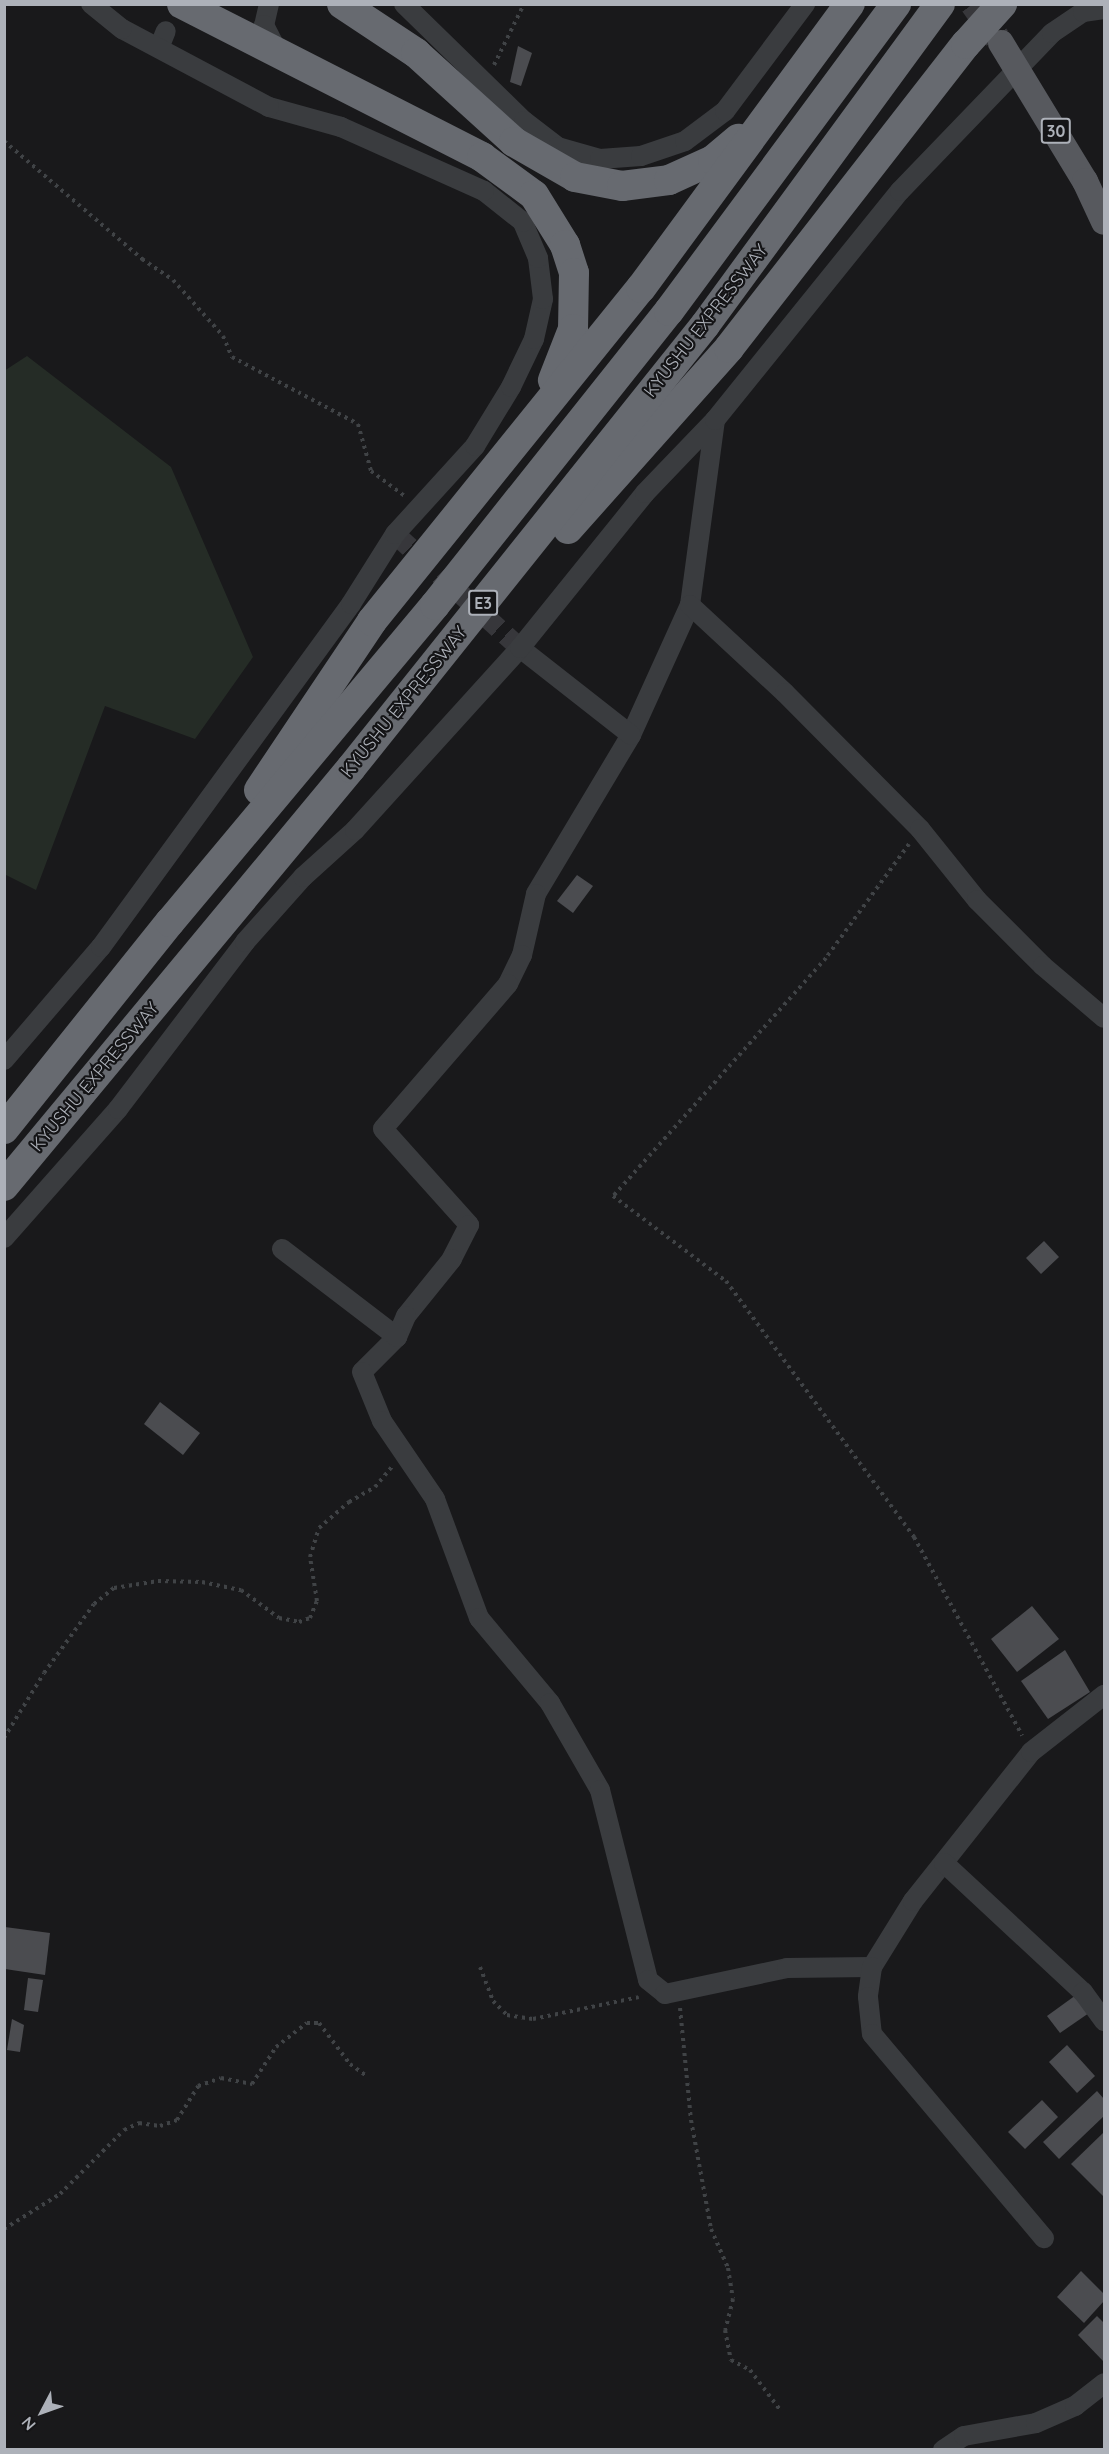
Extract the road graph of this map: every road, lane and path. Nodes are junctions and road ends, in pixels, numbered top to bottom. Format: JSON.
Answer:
{"nodes":[{"id":1,"x":91,"y":4,"type":"edge"},
{"id":2,"x":269,"y":4,"type":"edge"},
{"id":3,"x":342,"y":4,"type":"edge"},
{"id":4,"x":404,"y":4,"type":"edge"},
{"id":5,"x":524,"y":4,"type":"edge"},
{"id":6,"x":805,"y":4,"type":"edge"},
{"id":7,"x":849,"y":4,"type":"edge"},
{"id":8,"x":896,"y":4,"type":"edge"},
{"id":9,"x":940,"y":4,"type":"edge"},
{"id":10,"x":980,"y":4,"type":"edge"},
{"id":11,"x":1002,"y":4,"type":"edge"},
{"id":12,"x":184,"y":5,"type":"edge"},
{"id":13,"x":1104,"y":9,"type":"edge"},
{"id":14,"x":1001,"y":43,"type":"tunnel mouth"},
{"id":15,"x":279,"y":54,"type":"junction"},
{"id":16,"x":1019,"y":67,"type":"junction"},
{"id":17,"x":485,"y":81,"type":"junction"},
{"id":18,"x":893,"y":136,"type":"junction"},
{"id":19,"x":4,"y":141,"type":"edge"},
{"id":20,"x":1104,"y":222,"type":"edge"},
{"id":21,"x":715,"y":420,"type":"junction"},
{"id":22,"x":484,"y":478,"type":"junction"},
{"id":23,"x":418,"y":506,"type":"junction"},
{"id":24,"x":690,"y":605,"type":"junction"},
{"id":25,"x":520,"y":648,"type":"junction"},
{"id":26,"x":631,"y":735,"type":"junction"},
{"id":27,"x":351,"y":768,"type":"junction"},
{"id":28,"x":920,"y":829,"type":"junction"},
{"id":29,"x":170,"y":922,"type":"junction"},
{"id":30,"x":1104,"y":1018,"type":"edge"},
{"id":31,"x":4,"y":1060,"type":"edge"},
{"id":32,"x":4,"y":1129,"type":"edge"},
{"id":33,"x":4,"y":1186,"type":"edge"},
{"id":34,"x":4,"y":1238,"type":"edge"},
{"id":35,"x":282,"y":1249,"type":"dead end"},
{"id":36,"x":398,"y":1337,"type":"junction"},
{"id":37,"x":404,"y":1452,"type":"junction"},
{"id":38,"x":1104,"y":1695,"type":"edge"},
{"id":39,"x":4,"y":1738,"type":"edge"},
{"id":40,"x":1031,"y":1752,"type":"junction"},
{"id":41,"x":944,"y":1863,"type":"junction"},
{"id":42,"x":480,"y":1966,"type":"dead end"},
{"id":43,"x":872,"y":1967,"type":"junction"},
{"id":44,"x":658,"y":1988,"type":"junction"},
{"id":45,"x":678,"y":1991,"type":"junction"},
{"id":46,"x":1104,"y":2021,"type":"edge"},
{"id":47,"x":365,"y":2075,"type":"dead end"},
{"id":48,"x":4,"y":2229,"type":"edge"},
{"id":49,"x":1044,"y":2238,"type":"dead end"},
{"id":50,"x":1104,"y":2383,"type":"edge"},
{"id":51,"x":781,"y":2411,"type":"dead end"},
{"id":52,"x":943,"y":2450,"type":"edge"}],
"edges":[{"from":1,"to":23,"type":"street"},
{"from":2,"to":15,"type":"street"},
{"from":3,"to":7,"type":"highway"},
{"from":4,"to":17,"type":"street"},
{"from":5,"to":17,"type":"path"},
{"from":6,"to":17,"type":"street"},
{"from":7,"to":22,"type":"highway"},
{"from":8,"to":29,"type":"highway","name":"KYUSHU EXPRESSWAY","number":"E3"},
{"from":9,"to":27,"type":"highway","name":"KYUSHU EXPRESSWAY","number":"E3"},
{"from":10,"to":18,"type":"highway"},
{"from":11,"to":18,"type":"highway"},
{"from":12,"to":15,"type":"highway"},
{"from":13,"to":16,"type":"street"},
{"from":14,"to":16,"type":"main road","number":"30"},
{"from":15,"to":22,"type":"highway"},
{"from":16,"to":20,"type":"main road","number":"30"},
{"from":16,"to":21,"type":"street"},
{"from":18,"to":27,"type":"highway"},
{"from":19,"to":23,"type":"path"},
{"from":21,"to":24,"type":"street"},
{"from":21,"to":25,"type":"street"},
{"from":22,"to":29,"type":"highway"},
{"from":23,"to":31,"type":"street"},
{"from":24,"to":26,"type":"street"},
{"from":24,"to":28,"type":"street"},
{"from":25,"to":26,"type":"street"},
{"from":25,"to":34,"type":"street"},
{"from":26,"to":36,"type":"street"},
{"from":27,"to":33,"type":"highway","name":"KYUSHU EXPRESSWAY","number":"E3"},
{"from":28,"to":30,"type":"street"},
{"from":28,"to":40,"type":"path"},
{"from":29,"to":32,"type":"highway","name":"KYUSHU EXPRESSWAY","number":"E3"},
{"from":35,"to":36,"type":"street"},
{"from":36,"to":37,"type":"street"},
{"from":37,"to":39,"type":"path"},
{"from":37,"to":44,"type":"street"},
{"from":38,"to":40,"type":"street"},
{"from":40,"to":41,"type":"street"},
{"from":41,"to":43,"type":"street"},
{"from":41,"to":46,"type":"street"},
{"from":42,"to":44,"type":"path"},
{"from":43,"to":45,"type":"street"},
{"from":43,"to":49,"type":"street"},
{"from":44,"to":45,"type":"street"},
{"from":45,"to":51,"type":"path"},
{"from":47,"to":48,"type":"path"},
{"from":50,"to":52,"type":"street"}]}
